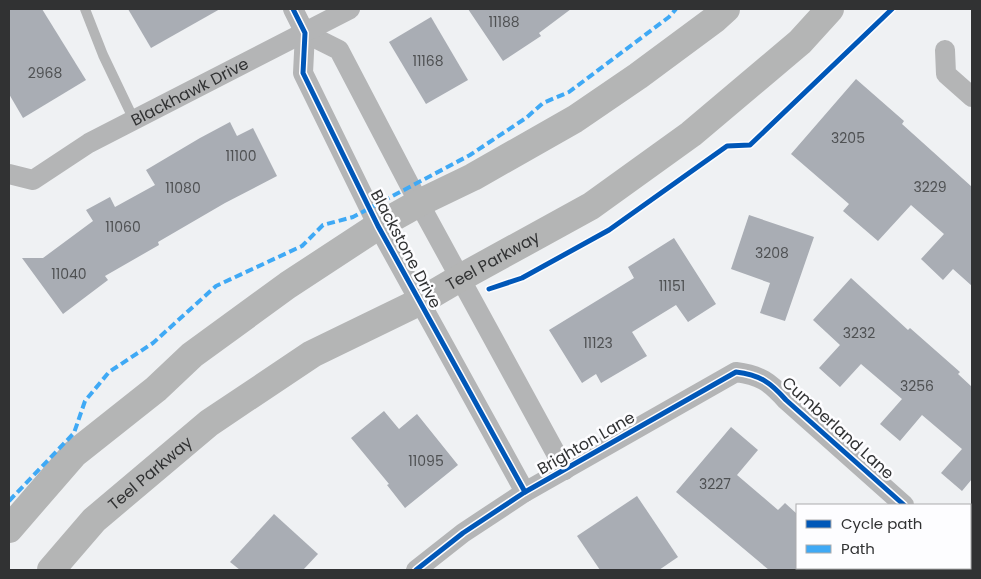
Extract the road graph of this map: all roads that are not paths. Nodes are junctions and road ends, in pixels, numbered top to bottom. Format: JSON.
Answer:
{"nodes":[{"id":1,"x":85,"y":9,"type":"edge"},
{"id":2,"x":293,"y":9,"type":"edge"},
{"id":3,"x":350,"y":9,"type":"edge"},
{"id":4,"x":726,"y":9,"type":"edge"},
{"id":5,"x":830,"y":9,"type":"edge"},
{"id":6,"x":304,"y":33,"type":"junction"},
{"id":7,"x":945,"y":50,"type":"dead end"},
{"id":8,"x":972,"y":97,"type":"edge"},
{"id":9,"x":134,"y":120,"type":"junction"},
{"id":10,"x":9,"y":174,"type":"edge"},
{"id":11,"x":419,"y":203,"type":"junction"},
{"id":12,"x":378,"y":226,"type":"junction"},
{"id":13,"x":460,"y":278,"type":"junction"},
{"id":14,"x":419,"y":302,"type":"junction"},
{"id":15,"x":752,"y":374,"type":"joint"},
{"id":16,"x":565,"y":470,"type":"junction"},
{"id":17,"x":525,"y":492,"type":"junction"},
{"id":18,"x":903,"y":504,"type":"edge"},
{"id":19,"x":9,"y":529,"type":"edge"},
{"id":20,"x":51,"y":570,"type":"edge"},
{"id":21,"x":416,"y":570,"type":"edge"}],
"edges":[{"from":1,"to":9,"type":"lane"},
{"from":2,"to":6,"type":"street","name":"Blackstone Drive"},
{"from":3,"to":6,"type":"street","name":"Blackhawk Drive"},
{"from":4,"to":11,"type":"main road"},
{"from":5,"to":13,"type":"main road","name":"Teel Parkway"},
{"from":6,"to":9,"type":"street","name":"Blackhawk Drive"},
{"from":6,"to":11,"type":"street","name":"Blackstone Drive"},
{"from":6,"to":12,"type":"street","name":"Blackstone Drive"},
{"from":7,"to":8,"type":"street"},
{"from":9,"to":10,"type":"street","name":"Blackhawk Drive"},
{"from":11,"to":12,"type":"main road"},
{"from":11,"to":13,"type":"street","name":"Blackstone Drive"},
{"from":12,"to":14,"type":"street","name":"Blackstone Drive"},
{"from":12,"to":19,"type":"main road"},
{"from":13,"to":14,"type":"main road","name":"Teel Parkway"},
{"from":13,"to":16,"type":"street","name":"Blackstone Drive"},
{"from":14,"to":17,"type":"street","name":"Blackstone Drive"},
{"from":14,"to":20,"type":"main road","name":"Teel Parkway"},
{"from":15,"to":16,"type":"street","name":"Brighton Lane"},
{"from":15,"to":18,"type":"street","name":"Cumberland Lane"},
{"from":16,"to":17,"type":"street","name":"Brighton Lane"},
{"from":17,"to":21,"type":"street","name":"Brighton Lane"}]}
